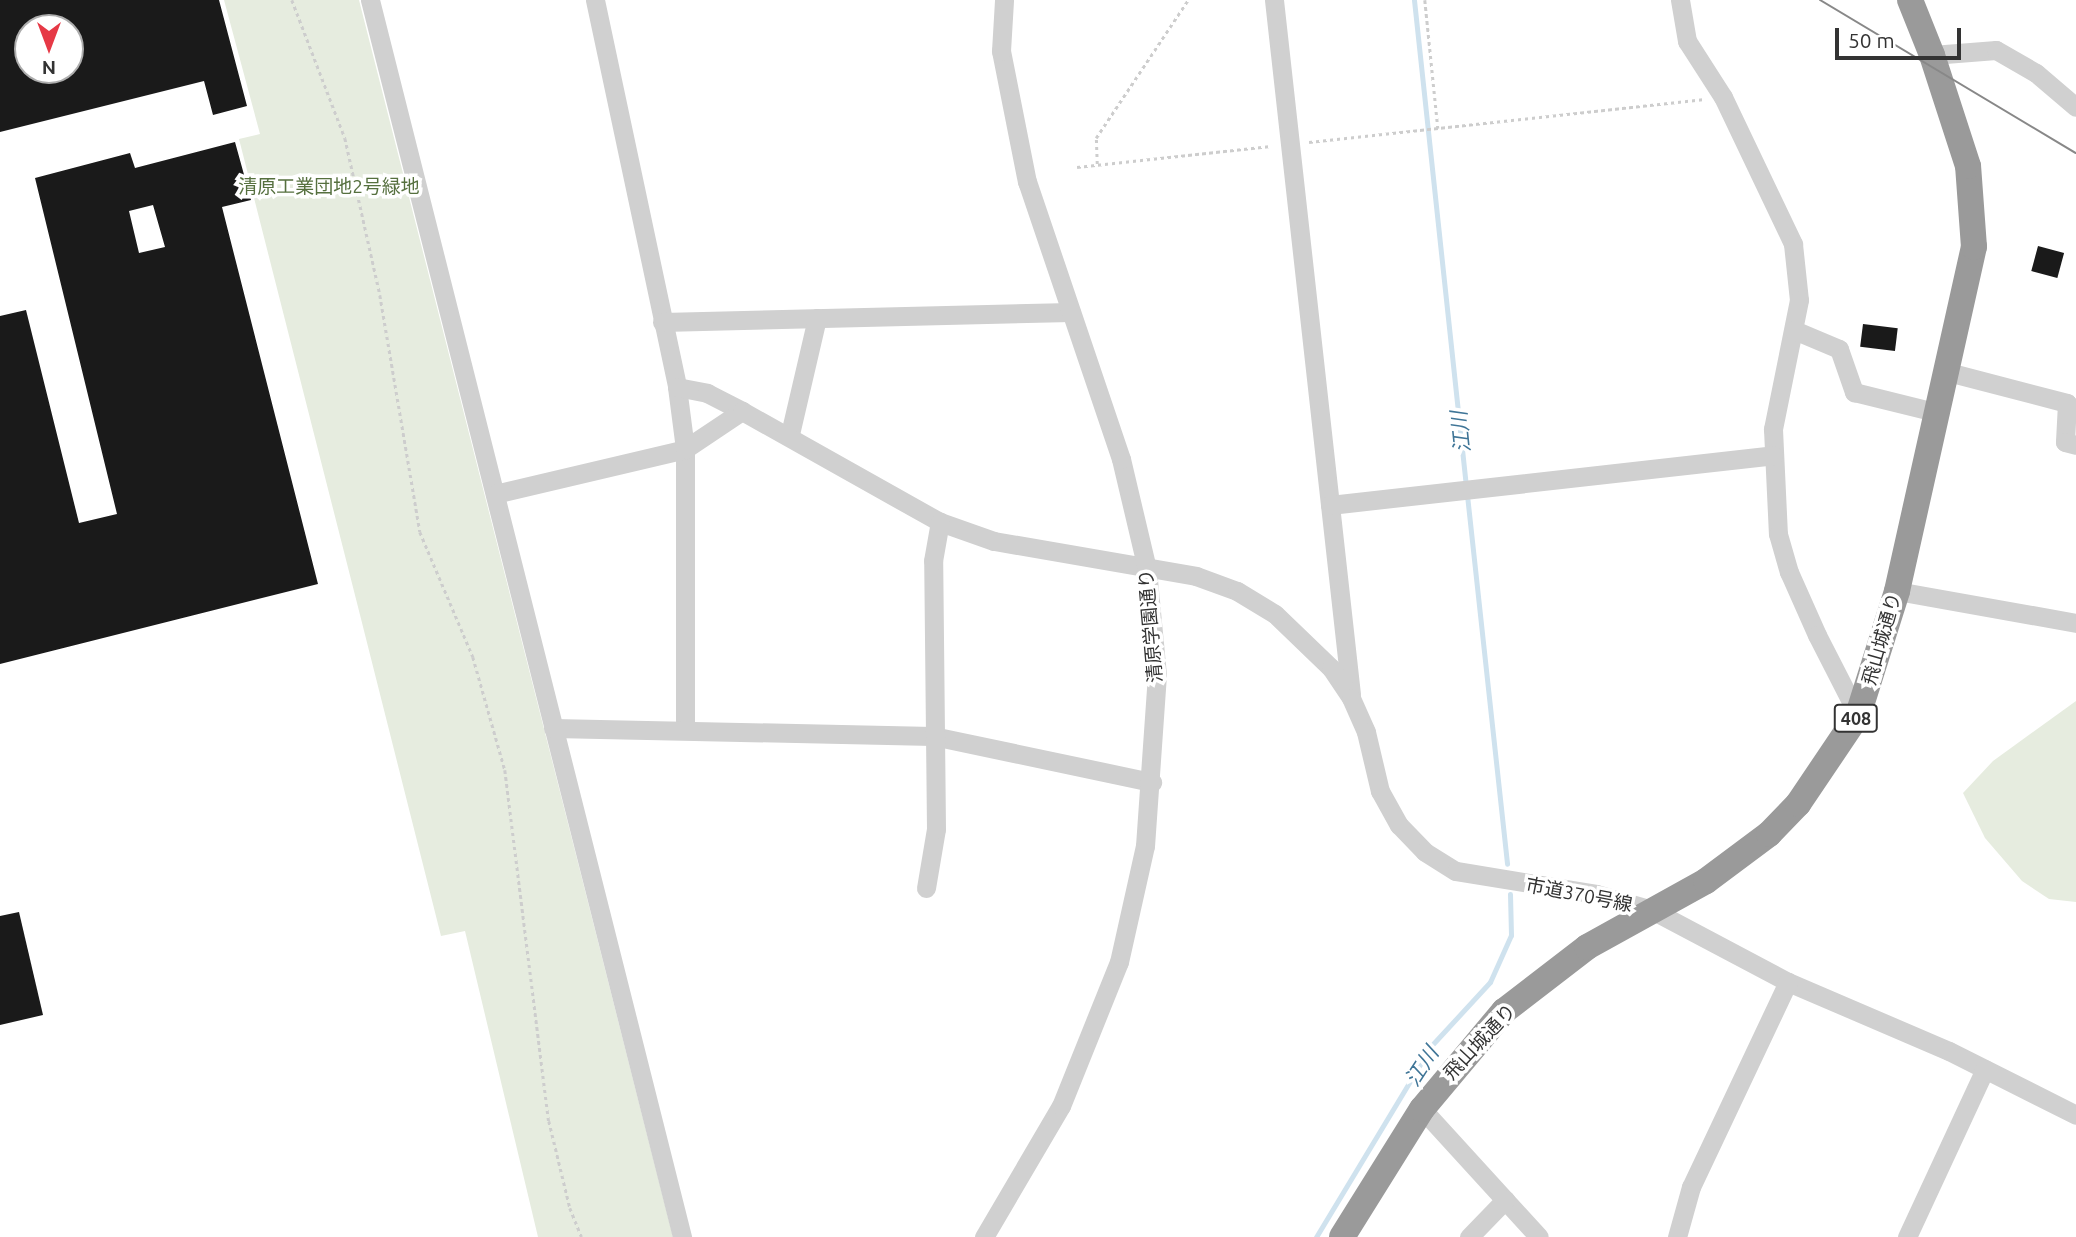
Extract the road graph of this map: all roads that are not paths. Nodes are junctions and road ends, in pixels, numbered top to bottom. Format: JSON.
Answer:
{"nodes":[{"id":1,"x":370,"y":0,"type":"edge"},
{"id":2,"x":595,"y":0,"type":"edge"},
{"id":3,"x":1004,"y":0,"type":"edge"},
{"id":4,"x":1274,"y":0,"type":"edge"},
{"id":5,"x":1680,"y":0,"type":"edge"},
{"id":6,"x":1910,"y":0,"type":"edge"},
{"id":7,"x":1933,"y":55,"type":"junction"},
{"id":8,"x":2076,"y":107,"type":"edge"},
{"id":9,"x":1071,"y":312,"type":"junction"},
{"id":10,"x":817,"y":318,"type":"junction"},
{"id":11,"x":662,"y":322,"type":"junction"},
{"id":12,"x":1794,"y":330,"type":"junction"},
{"id":13,"x":1948,"y":372,"type":"junction"},
{"id":14,"x":677,"y":387,"type":"junction"},
{"id":15,"x":742,"y":411,"type":"junction"},
{"id":16,"x":1938,"y":413,"type":"junction"},
{"id":17,"x":790,"y":434,"type":"junction"},
{"id":18,"x":2076,"y":445,"type":"edge"},
{"id":19,"x":685,"y":449,"type":"junction"},
{"id":20,"x":1773,"y":455,"type":"junction"},
{"id":21,"x":495,"y":494,"type":"junction"},
{"id":22,"x":1330,"y":505,"type":"junction"},
{"id":23,"x":940,"y":522,"type":"junction"},
{"id":24,"x":1147,"y":569,"type":"junction"},
{"id":25,"x":1897,"y":591,"type":"junction"},
{"id":26,"x":2076,"y":623,"type":"edge"},
{"id":27,"x":1351,"y":698,"type":"junction"},
{"id":28,"x":1858,"y":715,"type":"junction"},
{"id":29,"x":552,"y":728,"type":"junction"},
{"id":30,"x":685,"y":729,"type":"junction"},
{"id":31,"x":933,"y":736,"type":"junction"},
{"id":32,"x":1152,"y":782,"type":"junction"},
{"id":33,"x":926,"y":888,"type":"dead end"},
{"id":34,"x":1652,"y":910,"type":"junction"},
{"id":35,"x":1788,"y":982,"type":"junction"},
{"id":36,"x":1985,"y":1069,"type":"junction"},
{"id":37,"x":1422,"y":1109,"type":"junction"},
{"id":38,"x":2076,"y":1115,"type":"edge"},
{"id":39,"x":1505,"y":1200,"type":"junction"},
{"id":40,"x":682,"y":1237,"type":"edge"},
{"id":41,"x":984,"y":1237,"type":"edge"},
{"id":42,"x":1342,"y":1237,"type":"edge"},
{"id":43,"x":1469,"y":1237,"type":"edge"},
{"id":44,"x":1539,"y":1237,"type":"edge"},
{"id":45,"x":1678,"y":1237,"type":"edge"},
{"id":46,"x":1907,"y":1237,"type":"edge"}],
"edges":[{"from":1,"to":21,"type":"street"},
{"from":2,"to":11,"type":"street"},
{"from":3,"to":9,"type":"street","name":"清原学園通り"},
{"from":4,"to":22,"type":"street"},
{"from":5,"to":12,"type":"street"},
{"from":6,"to":7,"type":"highway","name":"飛山城通り","number":"408"},
{"from":7,"to":8,"type":"street"},
{"from":7,"to":13,"type":"highway","name":"飛山城通り","number":"408"},
{"from":9,"to":10,"type":"street"},
{"from":9,"to":24,"type":"street","name":"清原学園通り"},
{"from":10,"to":11,"type":"street"},
{"from":10,"to":17,"type":"street"},
{"from":11,"to":14,"type":"street"},
{"from":12,"to":16,"type":"street"},
{"from":12,"to":20,"type":"street"},
{"from":13,"to":16,"type":"highway","name":"飛山城通り","number":"408"},
{"from":13,"to":18,"type":"street"},
{"from":14,"to":15,"type":"street","name":"市道370号線"},
{"from":14,"to":19,"type":"street"},
{"from":15,"to":17,"type":"street","name":"市道370号線"},
{"from":15,"to":19,"type":"street"},
{"from":16,"to":25,"type":"highway","name":"飛山城通り","number":"408"},
{"from":17,"to":23,"type":"street","name":"市道370号線"},
{"from":19,"to":21,"type":"street"},
{"from":19,"to":30,"type":"street"},
{"from":20,"to":22,"type":"street"},
{"from":20,"to":28,"type":"street"},
{"from":21,"to":29,"type":"street"},
{"from":22,"to":27,"type":"street"},
{"from":23,"to":24,"type":"street","name":"市道370号線"},
{"from":23,"to":31,"type":"street"},
{"from":24,"to":27,"type":"street","name":"市道370号線"},
{"from":24,"to":32,"type":"street","name":"清原学園通り"},
{"from":25,"to":26,"type":"street"},
{"from":25,"to":28,"type":"highway","name":"飛山城通り","number":"408"},
{"from":27,"to":34,"type":"street","name":"市道370号線"},
{"from":28,"to":34,"type":"highway","name":"飛山城通り","number":"408"},
{"from":29,"to":30,"type":"street"},
{"from":29,"to":40,"type":"street"},
{"from":30,"to":31,"type":"street"},
{"from":31,"to":32,"type":"street"},
{"from":31,"to":33,"type":"street"},
{"from":32,"to":41,"type":"street","name":"清原学園通り"},
{"from":34,"to":35,"type":"street","name":"市道370号線"},
{"from":34,"to":37,"type":"highway","name":"飛山城通り","number":"408"},
{"from":35,"to":36,"type":"street","name":"市道370号線"},
{"from":35,"to":45,"type":"street"},
{"from":36,"to":38,"type":"street","name":"市道370号線"},
{"from":36,"to":46,"type":"street"},
{"from":37,"to":39,"type":"street"},
{"from":37,"to":42,"type":"highway","name":"飛山城通り","number":"408"},
{"from":39,"to":43,"type":"street"},
{"from":39,"to":44,"type":"street"}]}
